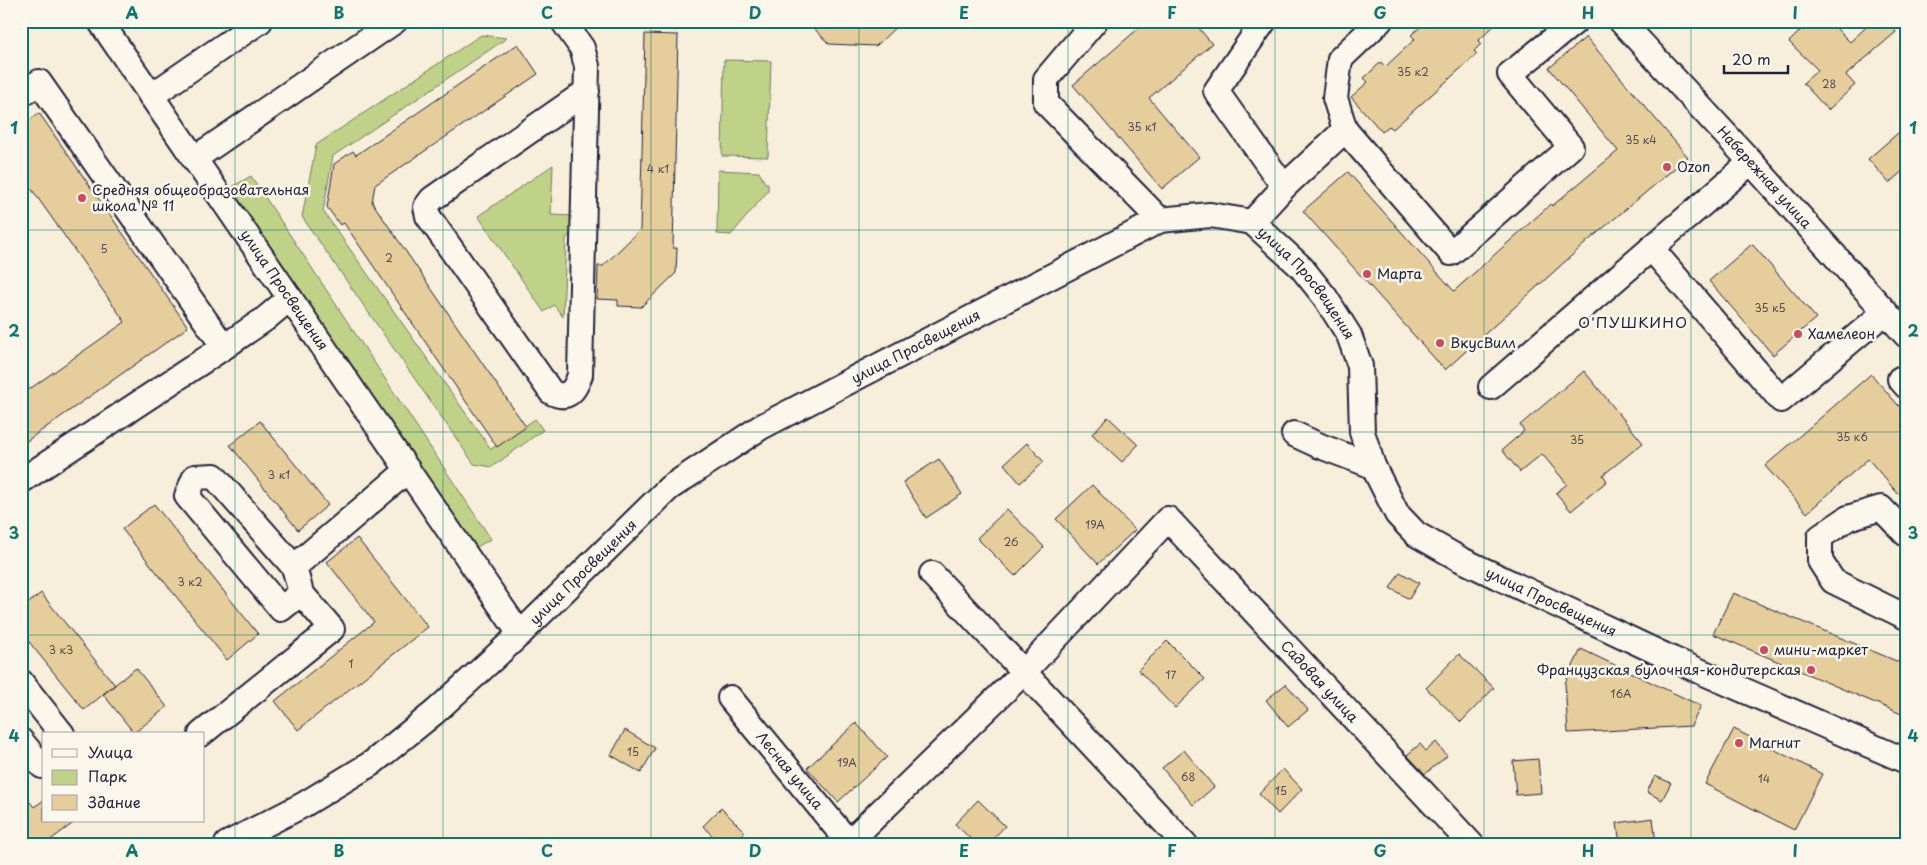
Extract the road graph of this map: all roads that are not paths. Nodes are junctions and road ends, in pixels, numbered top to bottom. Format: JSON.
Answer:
{"nodes":[{"id":1,"x":100,"y":21,"type":"edge"},
{"id":2,"x":260,"y":21,"type":"edge"},
{"id":3,"x":395,"y":21,"type":"edge"},
{"id":4,"x":1095,"y":21,"type":"edge"},
{"id":5,"x":1264,"y":21,"type":"edge"},
{"id":6,"x":1380,"y":21,"type":"edge"},
{"id":7,"x":1576,"y":21,"type":"edge"},
{"id":8,"x":1621,"y":21,"type":"edge"},
{"id":9,"x":565,"y":22,"type":"edge"},
{"id":10,"x":586,"y":91,"type":"junction"},
{"id":11,"x":21,"y":95,"type":"edge"},
{"id":12,"x":151,"y":96,"type":"junction"},
{"id":13,"x":1345,"y":130,"type":"junction"},
{"id":14,"x":194,"y":159,"type":"junction"},
{"id":15,"x":1751,"y":162,"type":"junction"},
{"id":16,"x":1284,"y":187,"type":"junction"},
{"id":17,"x":1160,"y":220,"type":"junction"},
{"id":18,"x":1252,"y":222,"type":"junction"},
{"id":19,"x":1651,"y":248,"type":"junction"},
{"id":20,"x":290,"y":298,"type":"junction"},
{"id":21,"x":1885,"y":312,"type":"junction"},
{"id":22,"x":1906,"y":335,"type":"edge"},
{"id":23,"x":224,"y":347,"type":"junction"},
{"id":24,"x":1491,"y":387,"type":"dead end"},
{"id":25,"x":1294,"y":434,"type":"dead end"},
{"id":26,"x":1373,"y":466,"type":"junction"},
{"id":27,"x":408,"y":470,"type":"junction"},
{"id":28,"x":21,"y":481,"type":"edge"},
{"id":29,"x":1906,"y":534,"type":"edge"},
{"id":30,"x":294,"y":567,"type":"junction"},
{"id":31,"x":932,"y":574,"type":"dead end"},
{"id":32,"x":301,"y":593,"type":"junction"},
{"id":33,"x":1906,"y":617,"type":"edge"},
{"id":34,"x":520,"y":634,"type":"junction"},
{"id":35,"x":1024,"y":672,"type":"junction"},
{"id":36,"x":21,"y":682,"type":"edge"},
{"id":37,"x":730,"y":698,"type":"dead end"},
{"id":38,"x":60,"y":732,"type":"edge"},
{"id":39,"x":203,"y":732,"type":"edge"},
{"id":40,"x":21,"y":741,"type":"edge"},
{"id":41,"x":1906,"y":761,"type":"edge"},
{"id":42,"x":42,"y":766,"type":"edge"},
{"id":43,"x":849,"y":843,"type":"edge"},
{"id":44,"x":227,"y":844,"type":"edge"},
{"id":45,"x":1185,"y":844,"type":"edge"},
{"id":46,"x":1471,"y":844,"type":"edge"}],
"edges":[{"from":1,"to":12,"type":"street","name":"улица Просвещения"},
{"from":2,"to":12,"type":"street"},
{"from":3,"to":14,"type":"street"},
{"from":4,"to":17,"type":"street"},
{"from":5,"to":16,"type":"street"},
{"from":6,"to":13,"type":"street"},
{"from":7,"to":13,"type":"street"},
{"from":8,"to":15,"type":"street","name":"Набережная улица"},
{"from":9,"to":10,"type":"street"},
{"from":10,"to":10,"type":"street"},
{"from":11,"to":23,"type":"street"},
{"from":12,"to":14,"type":"street","name":"улица Просвещения"},
{"from":13,"to":16,"type":"street"},
{"from":14,"to":20,"type":"street","name":"улица Просвещения"},
{"from":15,"to":19,"type":"street"},
{"from":15,"to":21,"type":"street","name":"Набережная улица"},
{"from":16,"to":18,"type":"street"},
{"from":17,"to":18,"type":"street","name":"улица Просвещения"},
{"from":17,"to":34,"type":"street","name":"улица Просвещения"},
{"from":18,"to":26,"type":"street","name":"улица Просвещения"},
{"from":19,"to":21,"type":"street"},
{"from":19,"to":24,"type":"street"},
{"from":20,"to":23,"type":"street"},
{"from":20,"to":27,"type":"street","name":"улица Просвещения"},
{"from":21,"to":22,"type":"street","name":"Набережная улица"},
{"from":23,"to":28,"type":"street"},
{"from":25,"to":26,"type":"street"},
{"from":26,"to":41,"type":"street","name":"улица Просвещения"},
{"from":27,"to":30,"type":"street"},
{"from":27,"to":34,"type":"street","name":"улица Просвещения"},
{"from":29,"to":33,"type":"street"},
{"from":30,"to":32,"type":"street"},
{"from":30,"to":32,"type":"street"},
{"from":31,"to":35,"type":"street"},
{"from":32,"to":39,"type":"street"},
{"from":34,"to":44,"type":"street","name":"улица Просвещения"},
{"from":35,"to":43,"type":"street"},
{"from":35,"to":45,"type":"street"},
{"from":35,"to":46,"type":"street","name":"Садовая улица"},
{"from":36,"to":38,"type":"street"},
{"from":37,"to":43,"type":"street","name":"Лесная улица"},
{"from":40,"to":42,"type":"street"}]}
